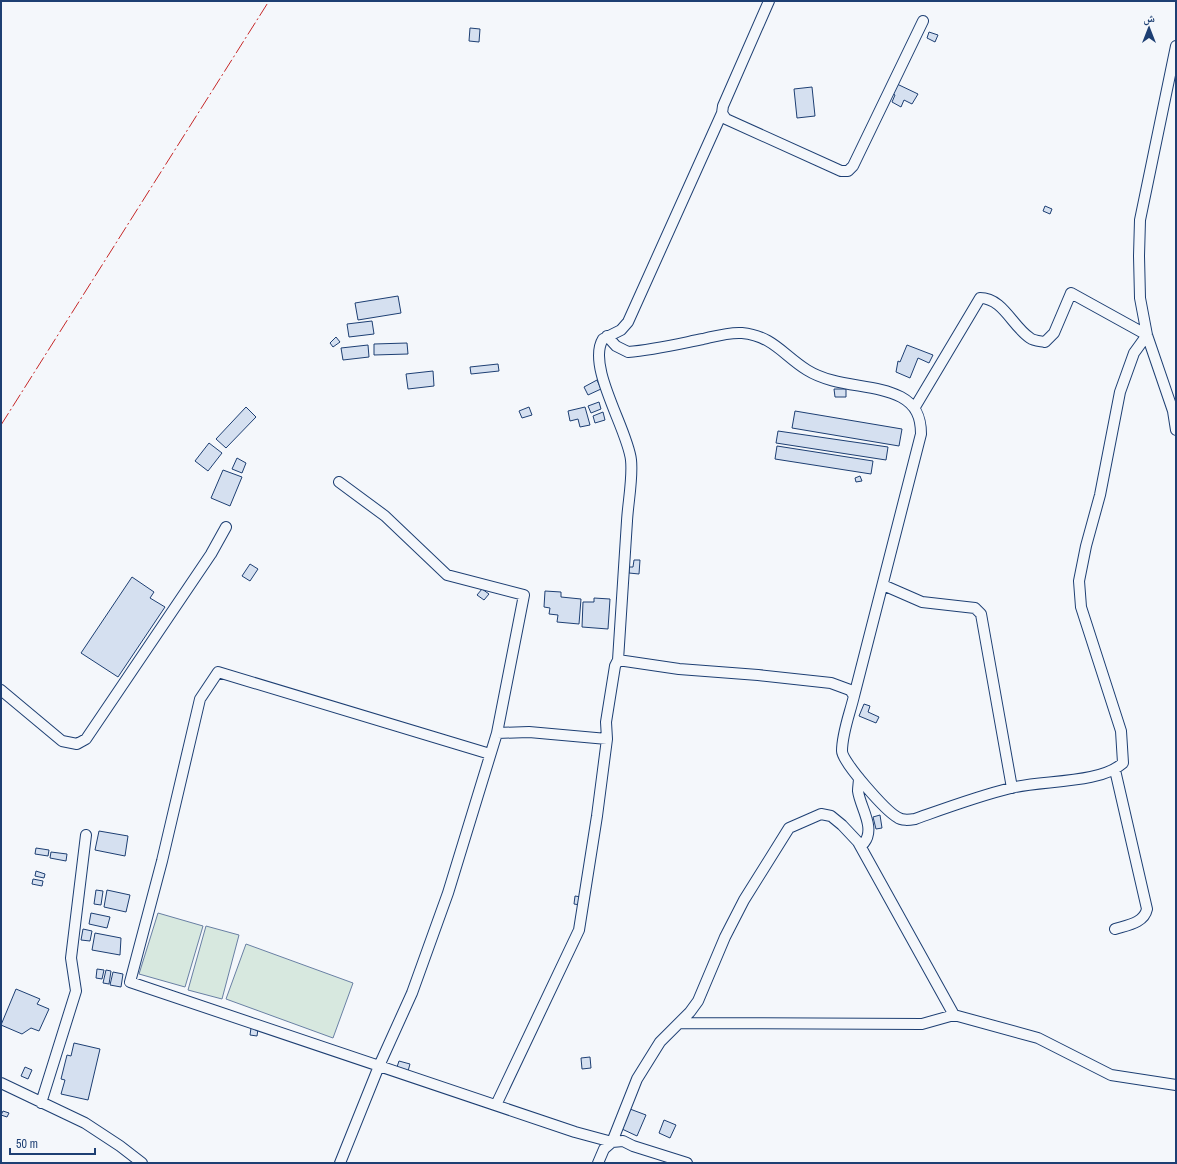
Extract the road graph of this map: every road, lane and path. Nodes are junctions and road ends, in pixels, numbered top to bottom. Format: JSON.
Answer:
{"nodes":[{"id":1,"x":769,"y":1,"type":"edge"},
{"id":2,"x":923,"y":21,"type":"dead end"},
{"id":3,"x":1176,"y":46,"type":"edge"},
{"id":4,"x":722,"y":113,"type":"junction"},
{"id":5,"x":1147,"y":335,"type":"junction"},
{"id":6,"x":607,"y":336,"type":"junction"},
{"id":7,"x":915,"y":408,"type":"junction"},
{"id":8,"x":1176,"y":430,"type":"edge"},
{"id":9,"x":339,"y":482,"type":"dead end"},
{"id":10,"x":226,"y":527,"type":"dead end"},
{"id":11,"x":883,"y":586,"type":"junction"},
{"id":12,"x":618,"y":660,"type":"junction"},
{"id":13,"x":1,"y":690,"type":"edge"},
{"id":14,"x":854,"y":696,"type":"junction"},
{"id":15,"x":497,"y":733,"type":"junction"},
{"id":16,"x":607,"y":738,"type":"junction"},
{"id":17,"x":490,"y":754,"type":"junction"},
{"id":18,"x":1115,"y":770,"type":"junction"},
{"id":19,"x":859,"y":778,"type":"junction"},
{"id":20,"x":1012,"y":788,"type":"junction"},
{"id":21,"x":86,"y":835,"type":"dead end"},
{"id":22,"x":858,"y":842,"type":"junction"},
{"id":23,"x":1115,"y":929,"type":"dead end"},
{"id":24,"x":954,"y":1015,"type":"junction"},
{"id":25,"x":679,"y":1023,"type":"junction"},
{"id":26,"x":379,"y":1066,"type":"junction"},
{"id":27,"x":1,"y":1083,"type":"edge"},
{"id":28,"x":1176,"y":1085,"type":"edge"},
{"id":29,"x":41,"y":1103,"type":"junction"},
{"id":30,"x":496,"y":1105,"type":"junction"},
{"id":31,"x":612,"y":1142,"type":"junction"},
{"id":32,"x":128,"y":1158,"type":"edge"},
{"id":33,"x":142,"y":1163,"type":"edge"},
{"id":34,"x":340,"y":1163,"type":"edge"},
{"id":35,"x":598,"y":1163,"type":"edge"},
{"id":36,"x":687,"y":1163,"type":"edge"}],
"edges":[{"from":1,"to":4,"type":"street"},
{"from":2,"to":4,"type":"street"},
{"from":3,"to":5,"type":"street"},
{"from":4,"to":6,"type":"street"},
{"from":5,"to":7,"type":"street"},
{"from":5,"to":8,"type":"street"},
{"from":5,"to":18,"type":"street"},
{"from":6,"to":7,"type":"street"},
{"from":6,"to":12,"type":"street"},
{"from":7,"to":11,"type":"street"},
{"from":9,"to":15,"type":"street"},
{"from":10,"to":13,"type":"street"},
{"from":11,"to":14,"type":"street"},
{"from":11,"to":20,"type":"street"},
{"from":12,"to":14,"type":"street"},
{"from":12,"to":16,"type":"street"},
{"from":14,"to":19,"type":"street"},
{"from":15,"to":16,"type":"street"},
{"from":15,"to":17,"type":"street"},
{"from":16,"to":30,"type":"street"},
{"from":17,"to":26,"type":"street"},
{"from":17,"to":26,"type":"street"},
{"from":18,"to":20,"type":"street"},
{"from":18,"to":23,"type":"street"},
{"from":19,"to":20,"type":"street"},
{"from":19,"to":22,"type":"street"},
{"from":21,"to":29,"type":"street"},
{"from":22,"to":24,"type":"street"},
{"from":22,"to":25,"type":"street"},
{"from":24,"to":25,"type":"street"},
{"from":24,"to":28,"type":"street"},
{"from":25,"to":31,"type":"street"},
{"from":26,"to":30,"type":"street"},
{"from":26,"to":34,"type":"street"},
{"from":27,"to":29,"type":"street"},
{"from":29,"to":32,"type":"street"},
{"from":30,"to":31,"type":"street"},
{"from":31,"to":35,"type":"street"},
{"from":31,"to":36,"type":"street"},
{"from":32,"to":33,"type":"street"}]}
